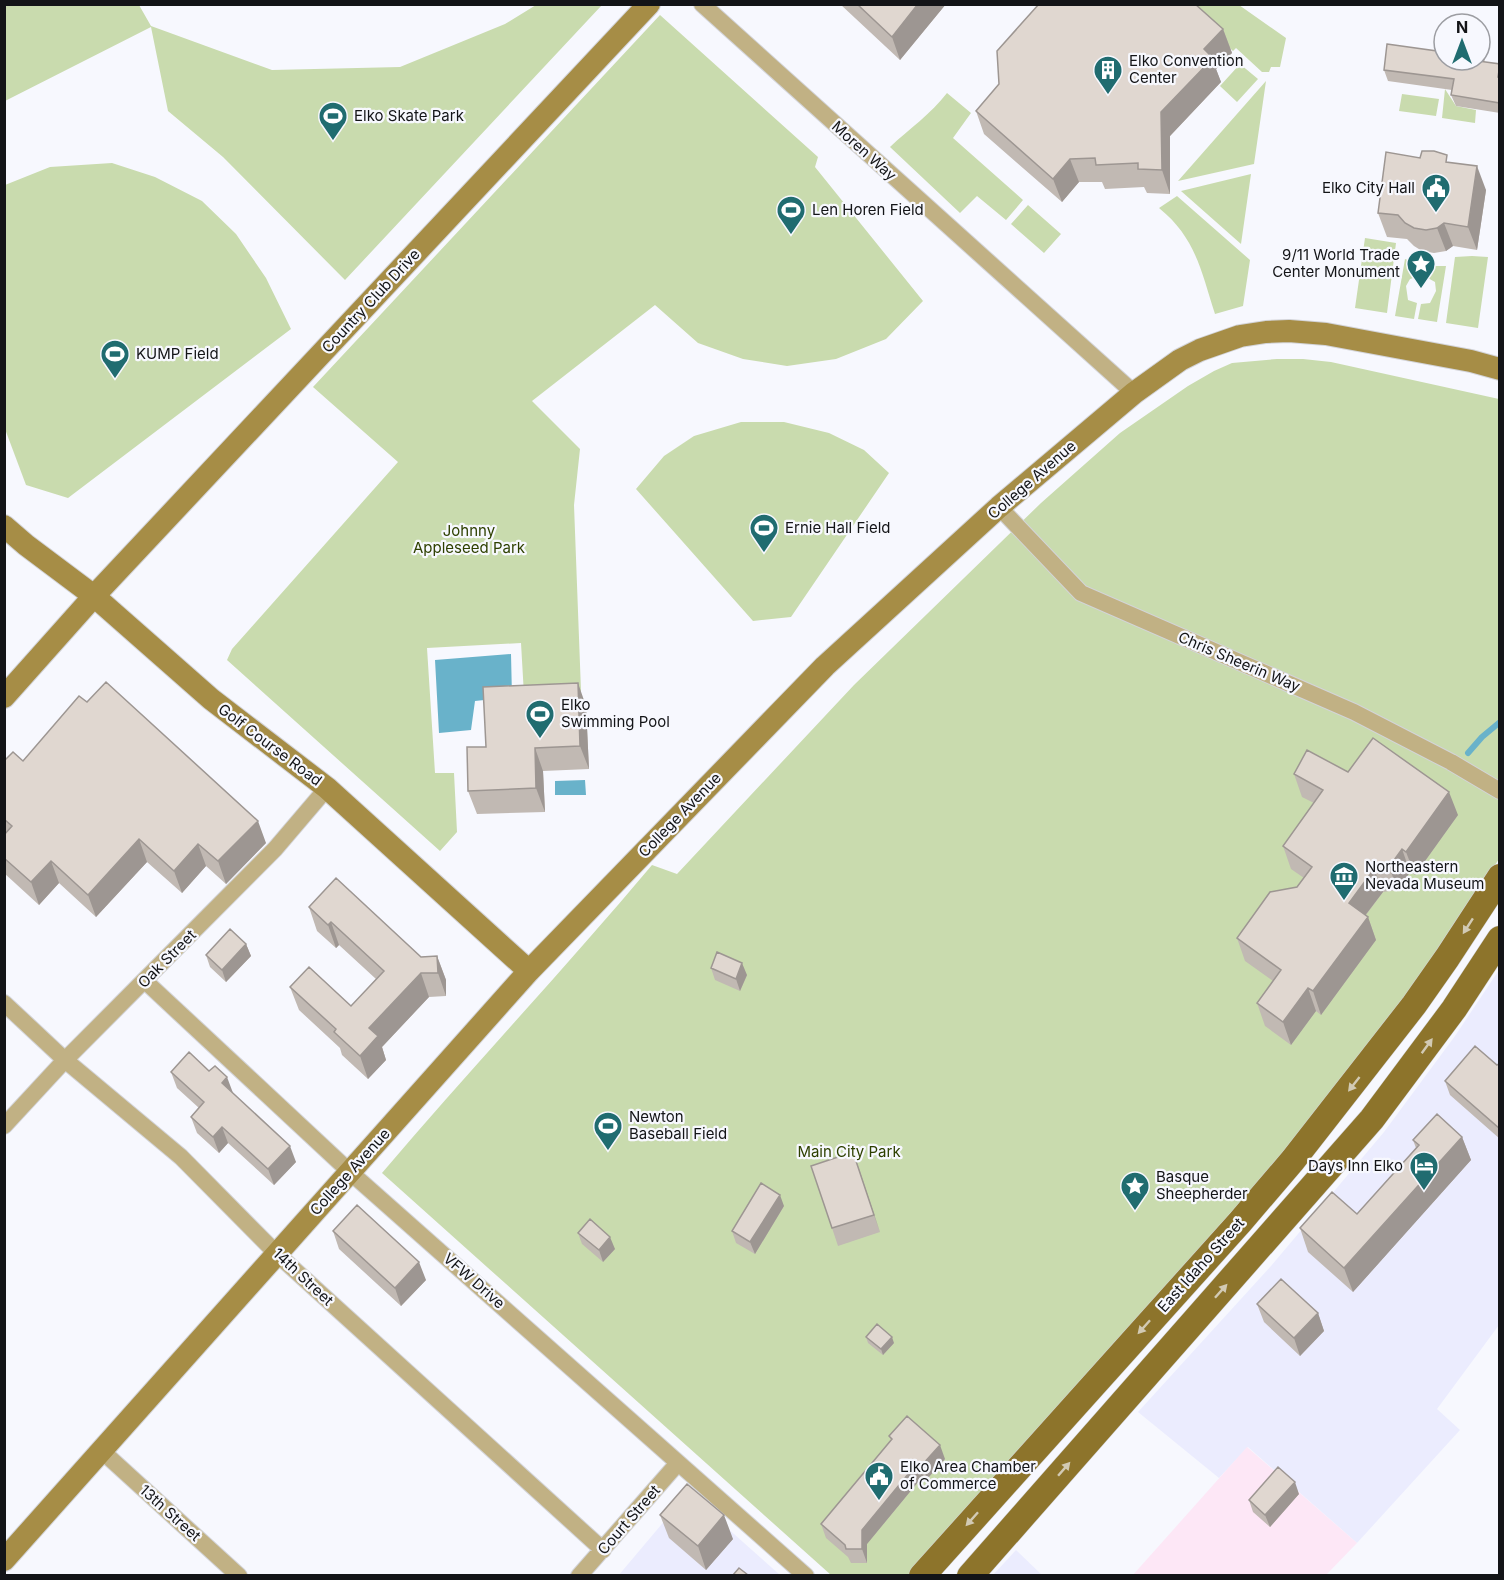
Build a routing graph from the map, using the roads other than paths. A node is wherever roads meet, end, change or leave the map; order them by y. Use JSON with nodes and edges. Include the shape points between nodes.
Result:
{"nodes":[{"id":1,"x":649,"y":4,"type":"edge"},
{"id":2,"x":702,"y":4,"type":"edge"},
{"id":3,"x":1500,"y":369,"type":"edge"},
{"id":4,"x":1134,"y":393,"type":"junction"},
{"id":5,"x":999,"y":507,"type":"junction"},
{"id":6,"x":4,"y":526,"type":"edge"},
{"id":7,"x":94,"y":596,"type":"junction"},
{"id":8,"x":4,"y":697,"type":"edge"},
{"id":9,"x":327,"y":788,"type":"junction"},
{"id":10,"x":1500,"y":791,"type":"edge"},
{"id":11,"x":1500,"y":877,"type":"edge"},
{"id":12,"x":1500,"y":939,"type":"edge"},
{"id":13,"x":529,"y":971,"type":"junction"},
{"id":14,"x":145,"y":981,"type":"junction"},
{"id":15,"x":4,"y":1003,"type":"edge"},
{"id":16,"x":65,"y":1060,"type":"junction"},
{"id":17,"x":4,"y":1126,"type":"edge"},
{"id":18,"x":350,"y":1172,"type":"junction"},
{"id":19,"x":277,"y":1254,"type":"junction"},
{"id":20,"x":102,"y":1451,"type":"junction"},
{"id":21,"x":678,"y":1463,"type":"junction"},
{"id":22,"x":603,"y":1550,"type":"junction"},
{"id":23,"x":4,"y":1560,"type":"edge"},
{"id":24,"x":239,"y":1575,"type":"edge"},
{"id":25,"x":579,"y":1575,"type":"edge"},
{"id":26,"x":806,"y":1575,"type":"edge"},
{"id":27,"x":922,"y":1575,"type":"edge"},
{"id":28,"x":969,"y":1575,"type":"edge"}],
"edges":[{"from":1,"to":7,"type":"street","name":"Country Club Drive"},
{"from":2,"to":4,"type":"street","name":"Moren Way"},
{"from":3,"to":4,"type":"street","name":"College Avenue","via":[[1326,334],[1266,332],[1200,350]]},
{"from":4,"to":5,"type":"street","name":"College Avenue"},
{"from":5,"to":10,"type":"street","name":"Chris Sheerin Way","via":[[1081,593],[1354,712]]},
{"from":5,"to":13,"type":"street","name":"College Avenue","via":[[825,666]]},
{"from":6,"to":7,"type":"street","name":"Golf Course Road"},
{"from":7,"to":8,"type":"street","name":"Country Club Drive"},
{"from":7,"to":9,"type":"street","name":"Golf Course Road","via":[[211,699]]},
{"from":9,"to":13,"type":"street","name":"Golf Course Road"},
{"from":9,"to":14,"type":"street","name":"Oak Street","via":[[275,849]]},
{"from":11,"to":27,"type":"main road","name":"East Idaho Street","one_way":true,"via":[[1414,1005],[1293,1160]]},
{"from":28,"to":12,"type":"main road","one_way":true,"via":[[1372,1119],[1454,1009]]},
{"from":13,"to":18,"type":"street","name":"College Avenue"},
{"from":14,"to":16,"type":"street","name":"Oak Street"},
{"from":14,"to":18,"type":"street","name":"VFW Drive"},
{"from":15,"to":16,"type":"street","name":"14th Street"},
{"from":16,"to":17,"type":"street","name":"Oak Street"},
{"from":16,"to":19,"type":"street","name":"14th Street","via":[[181,1157]]},
{"from":18,"to":19,"type":"street","name":"College Avenue"},
{"from":18,"to":21,"type":"street","name":"VFW Drive"},
{"from":19,"to":20,"type":"street","name":"College Avenue"},
{"from":19,"to":22,"type":"street","name":"14th Street"},
{"from":20,"to":23,"type":"street","name":"College Avenue"},
{"from":20,"to":24,"type":"street","name":"13th Street"},
{"from":21,"to":22,"type":"street","name":"Court Street"},
{"from":21,"to":26,"type":"street","name":"VFW Drive"},
{"from":22,"to":25,"type":"street","name":"Court Street"}]}
